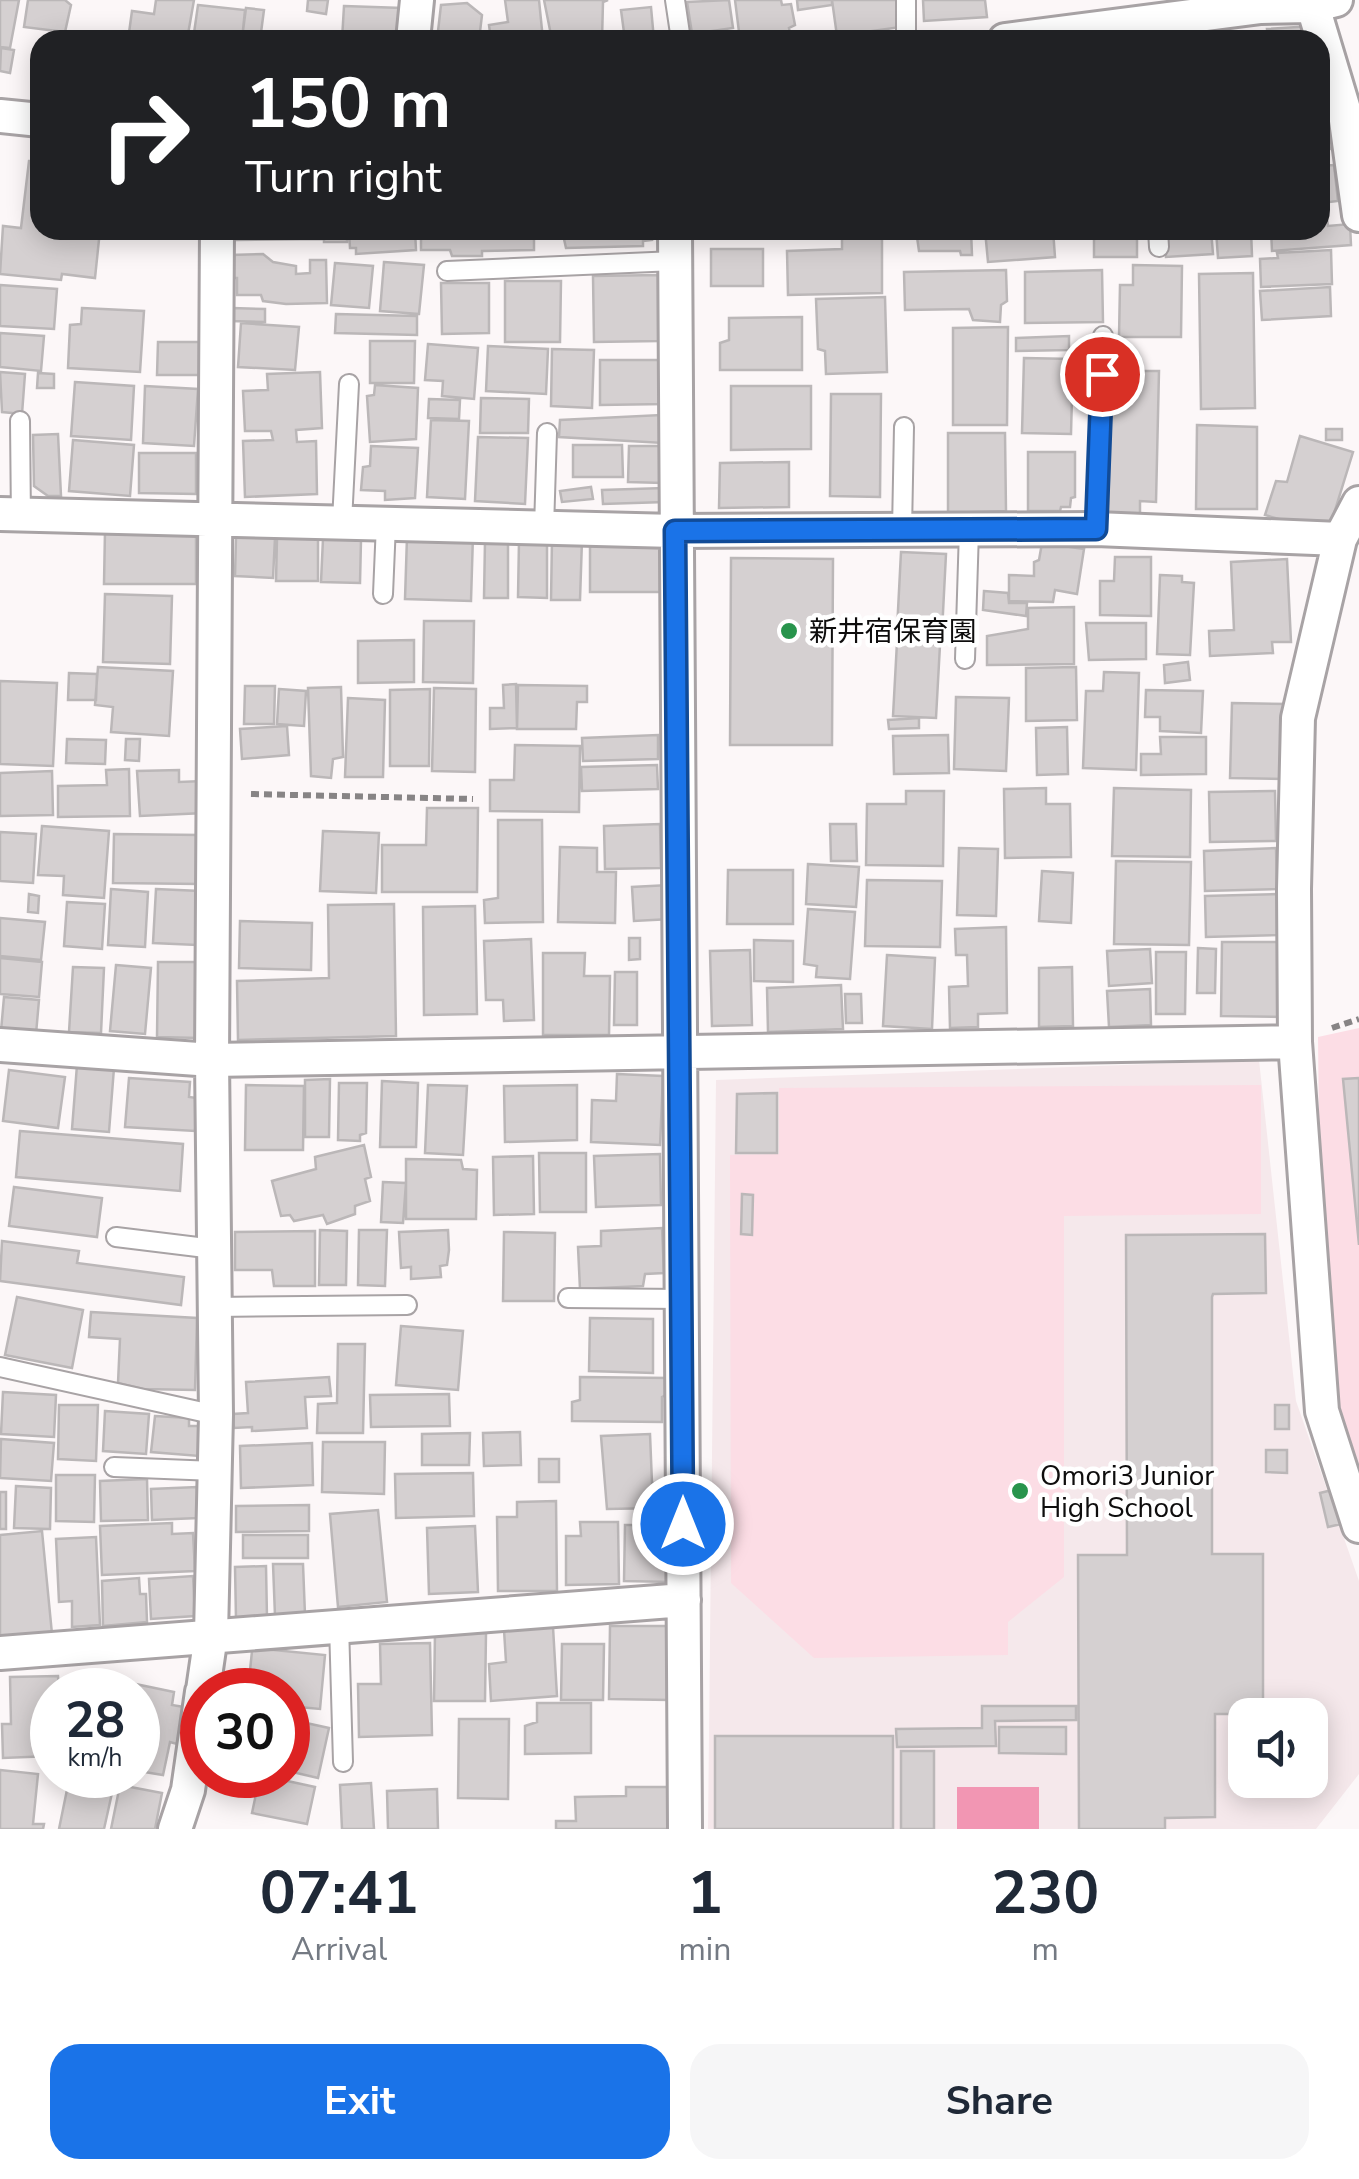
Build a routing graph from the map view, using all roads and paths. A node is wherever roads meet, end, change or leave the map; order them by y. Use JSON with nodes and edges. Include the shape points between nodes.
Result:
{"nodes":[{"id":1,"x":417,"y":0,"type":"edge"},
{"id":2,"x":675,"y":0,"type":"edge"},
{"id":3,"x":906,"y":0,"type":"edge"},
{"id":4,"x":1317,"y":1,"type":"edge"},
{"id":5,"x":1147,"y":20,"type":"edge"},
{"id":6,"x":413,"y":30,"type":"edge"},
{"id":7,"x":680,"y":30,"type":"edge"},
{"id":8,"x":906,"y":30,"type":"edge"},
{"id":9,"x":1076,"y":30,"type":"edge"},
{"id":10,"x":1326,"y":30,"type":"edge"},
{"id":11,"x":1330,"y":43,"type":"edge"},
{"id":12,"x":1352,"y":115,"type":"edge"},
{"id":13,"x":0,"y":116,"type":"edge"},
{"id":14,"x":30,"y":119,"type":"edge"},
{"id":15,"x":1359,"y":215,"type":"edge"},
{"id":16,"x":217,"y":240,"type":"edge"},
{"id":17,"x":675,"y":245,"type":"edge"},
{"id":18,"x":448,"y":270,"type":"dead end"},
{"id":19,"x":1103,"y":336,"type":"dead end"},
{"id":20,"x":348,"y":384,"type":"dead end"},
{"id":21,"x":20,"y":422,"type":"dead end"},
{"id":22,"x":904,"y":427,"type":"dead end"},
{"id":23,"x":548,"y":433,"type":"dead end"},
{"id":24,"x":1359,"y":503,"type":"edge"},
{"id":25,"x":14,"y":517,"type":"edge"},
{"id":26,"x":216,"y":519,"type":"junction"},
{"id":27,"x":342,"y":522,"type":"junction"},
{"id":28,"x":386,"y":524,"type":"junction"},
{"id":29,"x":544,"y":528,"type":"junction"},
{"id":30,"x":1096,"y":529,"type":"junction"},
{"id":31,"x":902,"y":530,"type":"junction"},
{"id":32,"x":969,"y":530,"type":"junction"},
{"id":33,"x":675,"y":531,"type":"junction"},
{"id":34,"x":1340,"y":539,"type":"junction"},
{"id":35,"x":383,"y":594,"type":"dead end"},
{"id":36,"x":965,"y":659,"type":"dead end"},
{"id":37,"x":214,"y":793,"type":"junction"},
{"id":38,"x":473,"y":798,"type":"dead end"},
{"id":39,"x":1295,"y":1042,"type":"junction"},
{"id":40,"x":0,"y":1045,"type":"edge"},
{"id":41,"x":681,"y":1053,"type":"junction"},
{"id":42,"x":212,"y":1060,"type":"junction"},
{"id":43,"x":116,"y":1237,"type":"dead end"},
{"id":44,"x":214,"y":1248,"type":"junction"},
{"id":45,"x":568,"y":1298,"type":"dead end"},
{"id":46,"x":682,"y":1299,"type":"junction"},
{"id":47,"x":407,"y":1305,"type":"dead end"},
{"id":48,"x":214,"y":1307,"type":"junction"},
{"id":49,"x":0,"y":1366,"type":"edge"},
{"id":50,"x":216,"y":1415,"type":"junction"},
{"id":51,"x":114,"y":1467,"type":"dead end"},
{"id":52,"x":215,"y":1472,"type":"junction"},
{"id":53,"x":1359,"y":1526,"type":"edge"},
{"id":54,"x":684,"y":1600,"type":"junction"},
{"id":55,"x":339,"y":1626,"type":"junction"},
{"id":56,"x":211,"y":1635,"type":"junction"},
{"id":57,"x":0,"y":1654,"type":"edge"},
{"id":58,"x":206,"y":1668,"type":"edge"},
{"id":59,"x":342,"y":1762,"type":"dead end"},
{"id":60,"x":185,"y":1798,"type":"edge"},
{"id":61,"x":175,"y":1829,"type":"edge"},
{"id":62,"x":685,"y":1829,"type":"edge"}],
"edges":[{"from":1,"to":6,"type":"street"},
{"from":2,"to":7,"type":"lane"},
{"from":3,"to":8,"type":"lane"},
{"from":4,"to":5,"type":"street"},
{"from":4,"to":10,"type":"street"},
{"from":5,"to":9,"type":"street"},
{"from":11,"to":12,"type":"street"},
{"from":12,"to":15,"type":"street"},
{"from":13,"to":14,"type":"street"},
{"from":16,"to":26,"type":"street"},
{"from":17,"to":18,"type":"lane"},
{"from":17,"to":33,"type":"street"},
{"from":19,"to":30,"type":"lane"},
{"from":20,"to":27,"type":"lane"},
{"from":21,"to":25,"type":"lane"},
{"from":22,"to":31,"type":"lane"},
{"from":23,"to":29,"type":"lane"},
{"from":24,"to":34,"type":"street"},
{"from":25,"to":26,"type":"street"},
{"from":26,"to":27,"type":"street"},
{"from":26,"to":37,"type":"street","via":[[224,636]]},
{"from":27,"to":28,"type":"street"},
{"from":28,"to":29,"type":"street"},
{"from":28,"to":35,"type":"lane"},
{"from":29,"to":33,"type":"street"},
{"from":30,"to":32,"type":"street"},
{"from":30,"to":34,"type":"street"},
{"from":31,"to":32,"type":"street"},
{"from":31,"to":33,"type":"street"},
{"from":32,"to":36,"type":"lane"},
{"from":33,"to":41,"type":"street","via":[[669,643]]},
{"from":34,"to":39,"type":"street","via":[[1298,718]]},
{"from":37,"to":38,"type":"path"},
{"from":37,"to":42,"type":"street"},
{"from":39,"to":41,"type":"street"},
{"from":39,"to":53,"type":"street","via":[[1322,1411]]},
{"from":40,"to":42,"type":"street"},
{"from":41,"to":42,"type":"street"},
{"from":41,"to":46,"type":"street"},
{"from":42,"to":44,"type":"street"},
{"from":43,"to":44,"type":"lane"},
{"from":44,"to":48,"type":"street"},
{"from":45,"to":46,"type":"lane"},
{"from":46,"to":54,"type":"street"},
{"from":47,"to":48,"type":"lane"},
{"from":48,"to":50,"type":"street"},
{"from":49,"to":50,"type":"lane"},
{"from":50,"to":52,"type":"street"},
{"from":51,"to":52,"type":"lane"},
{"from":52,"to":56,"type":"street"},
{"from":54,"to":55,"type":"street"},
{"from":54,"to":62,"type":"street"},
{"from":55,"to":56,"type":"street"},
{"from":55,"to":59,"type":"lane"},
{"from":56,"to":57,"type":"street"},
{"from":56,"to":58,"type":"street"},
{"from":60,"to":61,"type":"street"}]}
